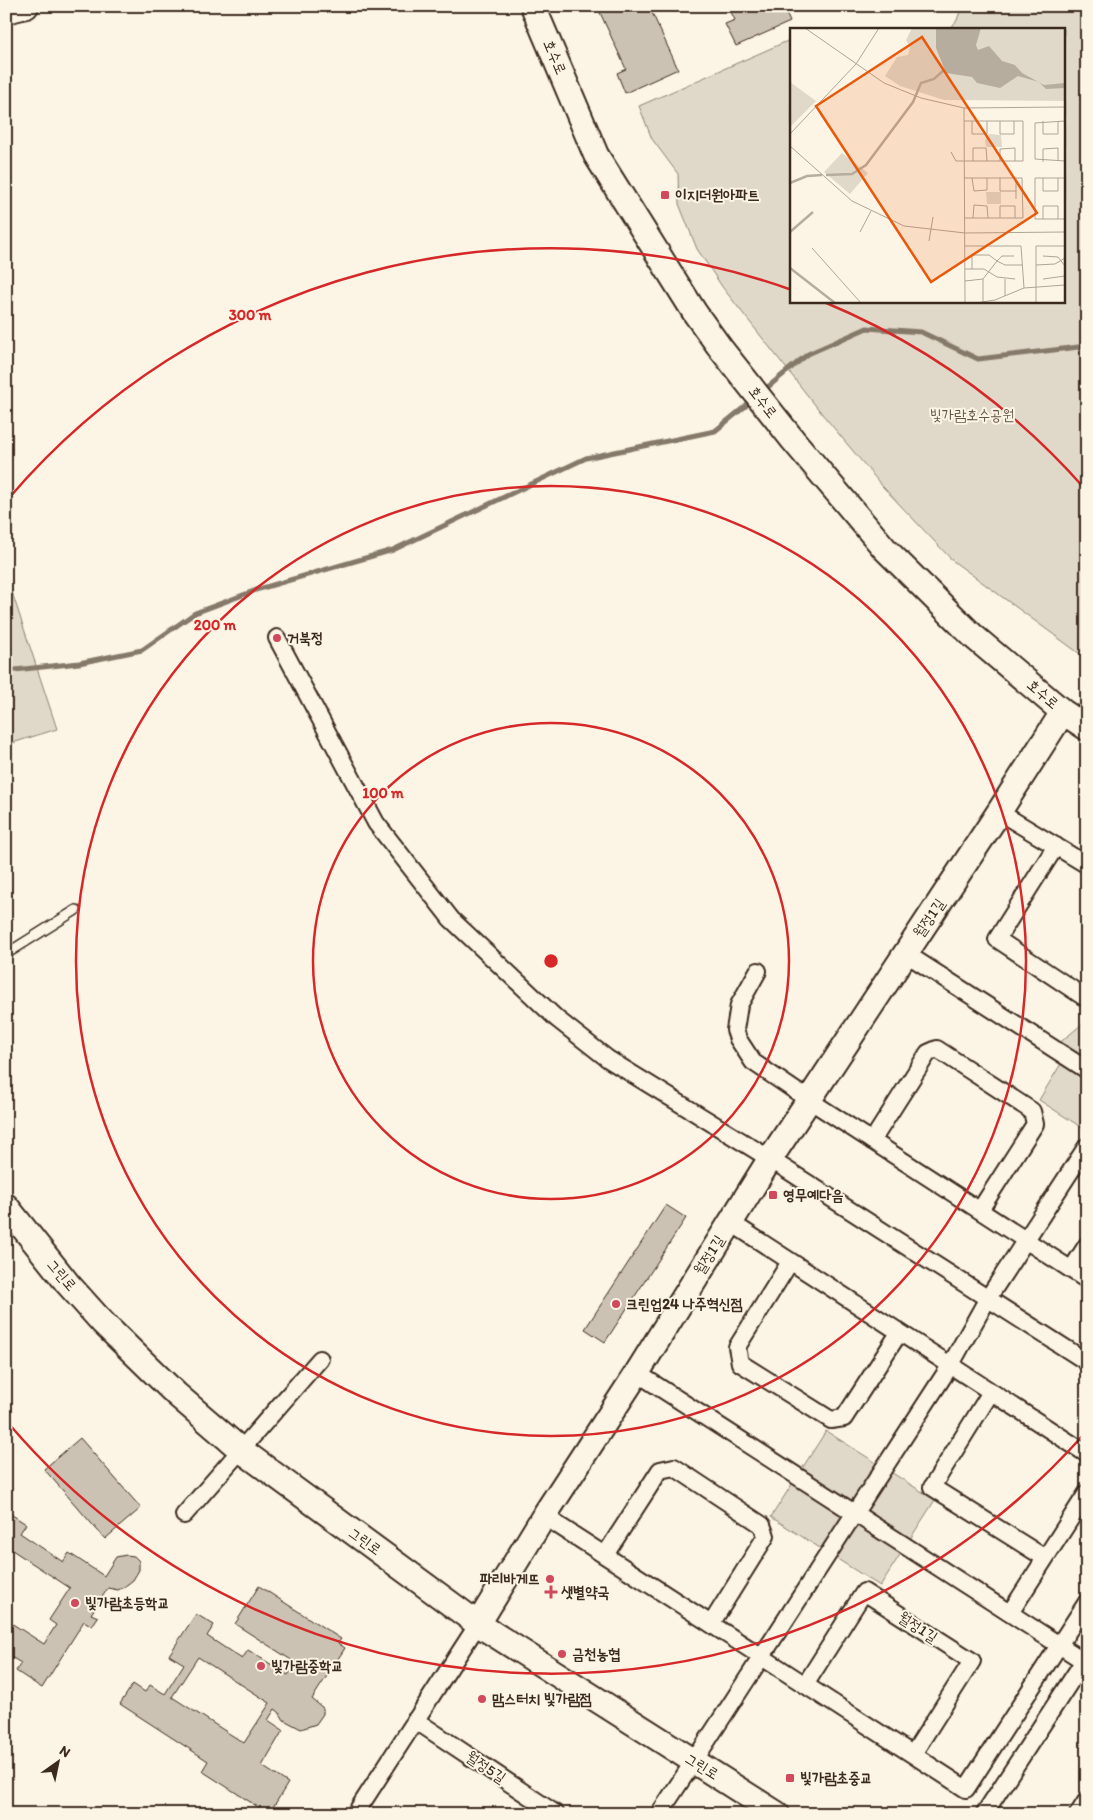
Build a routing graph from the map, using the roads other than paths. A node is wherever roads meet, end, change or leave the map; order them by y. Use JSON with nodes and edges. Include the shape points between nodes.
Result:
{"nodes":[{"id":1,"x":26,"y":6,"type":"edge"},
{"id":2,"x":532,"y":6,"type":"edge"},
{"id":3,"x":6,"y":11,"type":"edge"},
{"id":4,"x":277,"y":638,"type":"dead end"},
{"id":5,"x":1063,"y":712,"type":"junction"},
{"id":6,"x":1087,"y":728,"type":"edge"},
{"id":7,"x":999,"y":812,"type":"junction"},
{"id":8,"x":1056,"y":846,"type":"junction"},
{"id":9,"x":1087,"y":865,"type":"edge"},
{"id":10,"x":76,"y":910,"type":"dead end"},
{"id":11,"x":905,"y":953,"type":"junction"},
{"id":12,"x":6,"y":954,"type":"edge"},
{"id":13,"x":758,"y":971,"type":"dead end"},
{"id":14,"x":1087,"y":999,"type":"edge"},
{"id":15,"x":1087,"y":1070,"type":"edge"},
{"id":16,"x":809,"y":1100,"type":"junction"},
{"id":17,"x":872,"y":1141,"type":"junction"},
{"id":18,"x":1087,"y":1146,"type":"edge"},
{"id":19,"x":770,"y":1159,"type":"junction"},
{"id":20,"x":6,"y":1206,"type":"edge"},
{"id":21,"x":980,"y":1210,"type":"junction"},
{"id":22,"x":730,"y":1222,"type":"junction"},
{"id":23,"x":1025,"y":1240,"type":"junction"},
{"id":24,"x":1087,"y":1246,"type":"edge"},
{"id":25,"x":790,"y":1262,"type":"junction"},
{"id":26,"x":1071,"y":1270,"type":"junction"},
{"id":27,"x":1087,"y":1280,"type":"edge"},
{"id":28,"x":988,"y":1298,"type":"junction"},
{"id":29,"x":899,"y":1333,"type":"junction"},
{"id":30,"x":320,"y":1359,"type":"dead end"},
{"id":31,"x":1087,"y":1362,"type":"edge"},
{"id":32,"x":950,"y":1366,"type":"junction"},
{"id":33,"x":637,"y":1373,"type":"junction"},
{"id":34,"x":991,"y":1392,"type":"junction"},
{"id":35,"x":241,"y":1450,"type":"junction"},
{"id":36,"x":1087,"y":1454,"type":"edge"},
{"id":37,"x":1087,"y":1493,"type":"edge"},
{"id":38,"x":855,"y":1513,"type":"junction"},
{"id":39,"x":184,"y":1515,"type":"dead end"},
{"id":40,"x":544,"y":1516,"type":"junction"},
{"id":41,"x":605,"y":1555,"type":"junction"},
{"id":42,"x":1045,"y":1558,"type":"junction"},
{"id":43,"x":1087,"y":1602,"type":"edge"},
{"id":44,"x":1010,"y":1613,"type":"junction"},
{"id":45,"x":478,"y":1624,"type":"junction"},
{"id":46,"x":711,"y":1624,"type":"junction"},
{"id":47,"x":1059,"y":1645,"type":"junction"},
{"id":48,"x":762,"y":1657,"type":"junction"},
{"id":49,"x":1086,"y":1660,"type":"edge"},
{"id":50,"x":805,"y":1685,"type":"junction"},
{"id":51,"x":416,"y":1720,"type":"junction"},
{"id":52,"x":913,"y":1754,"type":"junction"},
{"id":53,"x":694,"y":1761,"type":"junction"},
{"id":54,"x":1087,"y":1800,"type":"edge"},
{"id":55,"x":355,"y":1814,"type":"edge"},
{"id":56,"x":556,"y":1814,"type":"edge"},
{"id":57,"x":659,"y":1814,"type":"edge"},
{"id":58,"x":777,"y":1814,"type":"edge"},
{"id":59,"x":984,"y":1814,"type":"edge"},
{"id":60,"x":1078,"y":1814,"type":"edge"}],
"edges":[{"from":1,"to":3,"type":"street"},
{"from":2,"to":5,"type":"street","name":"호수로","via":[[596,155],[721,349],[885,549],[973,636]]},
{"from":4,"to":19,"type":"street","via":[[376,823],[451,919],[557,1019],[608,1059]]},
{"from":5,"to":6,"type":"street","name":"호수로"},
{"from":5,"to":7,"type":"street","name":"월정1길"},
{"from":7,"to":8,"type":"street"},
{"from":7,"to":11,"type":"street","name":"월정1길"},
{"from":8,"to":9,"type":"street"},
{"from":8,"to":14,"type":"street","via":[[997,939]]},
{"from":10,"to":12,"type":"lane"},
{"from":11,"to":15,"type":"street"},
{"from":11,"to":16,"type":"street","name":"월정1길"},
{"from":13,"to":16,"type":"street","via":[[739,1005],[735,1030],[738,1039],[754,1062]]},
{"from":16,"to":17,"type":"street"},
{"from":16,"to":19,"type":"street","name":"월정1길"},
{"from":17,"to":21,"type":"street"},
{"from":17,"to":21,"type":"street","via":[[928,1053],[936,1049],[944,1054],[1032,1112],[1035,1124]]},
{"from":18,"to":23,"type":"street"},
{"from":19,"to":22,"type":"street","name":"월정1길"},
{"from":19,"to":28,"type":"street"},
{"from":20,"to":35,"type":"street","name":"그린로","via":[[103,1323],[176,1394]]},
{"from":21,"to":23,"type":"street"},
{"from":22,"to":25,"type":"street","name":"월정1길"},
{"from":22,"to":33,"type":"street","name":"월정1길"},
{"from":23,"to":26,"type":"street"},
{"from":23,"to":28,"type":"street"},
{"from":24,"to":26,"type":"street"},
{"from":25,"to":29,"type":"street","name":"월정1길"},
{"from":25,"to":29,"type":"street","via":[[737,1347],[740,1363],[831,1420],[844,1418]]},
{"from":26,"to":27,"type":"street"},
{"from":28,"to":31,"type":"street"},
{"from":28,"to":32,"type":"street"},
{"from":29,"to":32,"type":"street","name":"월정1길"},
{"from":30,"to":35,"type":"street"},
{"from":32,"to":34,"type":"street","name":"월정1길"},
{"from":32,"to":38,"type":"street"},
{"from":33,"to":38,"type":"street"},
{"from":33,"to":40,"type":"street","name":"월정1길"},
{"from":34,"to":36,"type":"street","name":"월정1길"},
{"from":34,"to":42,"type":"street","via":[[932,1487]]},
{"from":35,"to":39,"type":"street"},
{"from":35,"to":45,"type":"street","name":"그린로"},
{"from":37,"to":42,"type":"street"},
{"from":38,"to":44,"type":"street"},
{"from":38,"to":48,"type":"street"},
{"from":40,"to":41,"type":"street"},
{"from":40,"to":45,"type":"street","name":"월정1길"},
{"from":41,"to":46,"type":"street"},
{"from":41,"to":46,"type":"street","via":[[660,1470],[674,1467],[682,1472],[762,1525],[766,1536]]},
{"from":42,"to":44,"type":"street"},
{"from":43,"to":47,"type":"street"},
{"from":44,"to":47,"type":"street"},
{"from":45,"to":51,"type":"street"},
{"from":45,"to":53,"type":"street","name":"그린로"},
{"from":46,"to":48,"type":"street"},
{"from":47,"to":49,"type":"street"},
{"from":47,"to":52,"type":"street","via":[[966,1789]]},
{"from":48,"to":50,"type":"street"},
{"from":48,"to":53,"type":"street"},
{"from":49,"to":59,"type":"street"},
{"from":50,"to":52,"type":"street"},
{"from":50,"to":52,"type":"street","name":"월정1길","via":[[864,1592],[972,1661]]},
{"from":51,"to":55,"type":"street"},
{"from":51,"to":56,"type":"street","name":"월정5길"},
{"from":53,"to":57,"type":"street"},
{"from":53,"to":58,"type":"street","name":"그린로"},
{"from":54,"to":60,"type":"street"}]}
